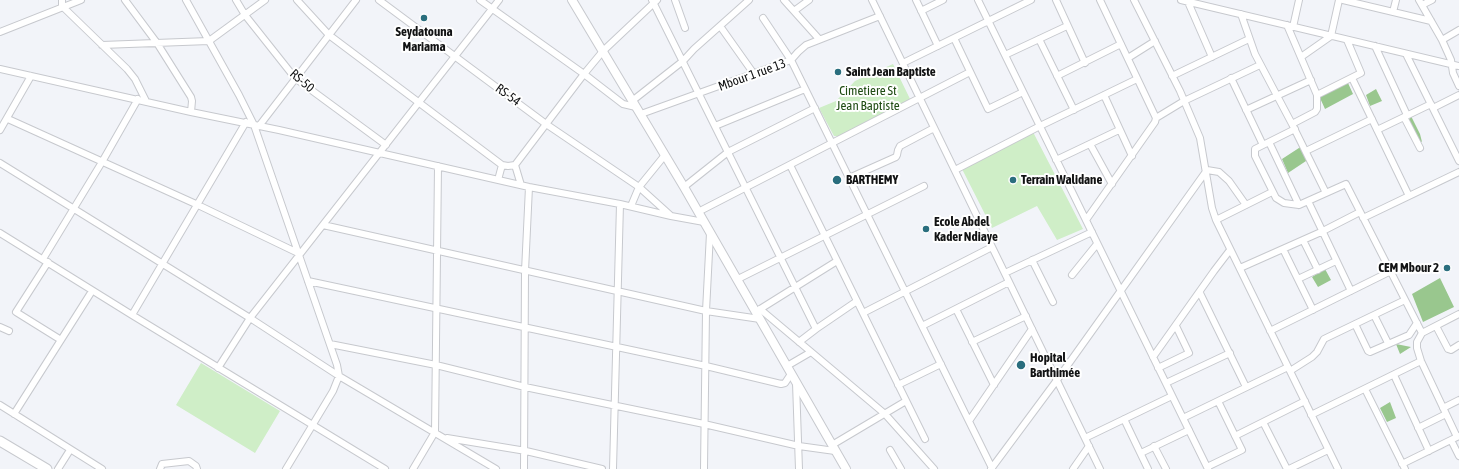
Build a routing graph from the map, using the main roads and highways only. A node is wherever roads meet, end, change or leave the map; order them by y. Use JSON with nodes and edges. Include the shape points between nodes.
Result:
{"nodes":[{"id":1,"x":572,"y":0,"type":"edge"},
{"id":2,"x":0,"y":442,"type":"edge"},
{"id":3,"x":47,"y":469,"type":"edge"},
{"id":4,"x":846,"y":469,"type":"edge"}],
"edges":[{"from":1,"to":4,"type":"main road","via":[[758,310],[760,319]]},
{"from":2,"to":3,"type":"highway"}]}
